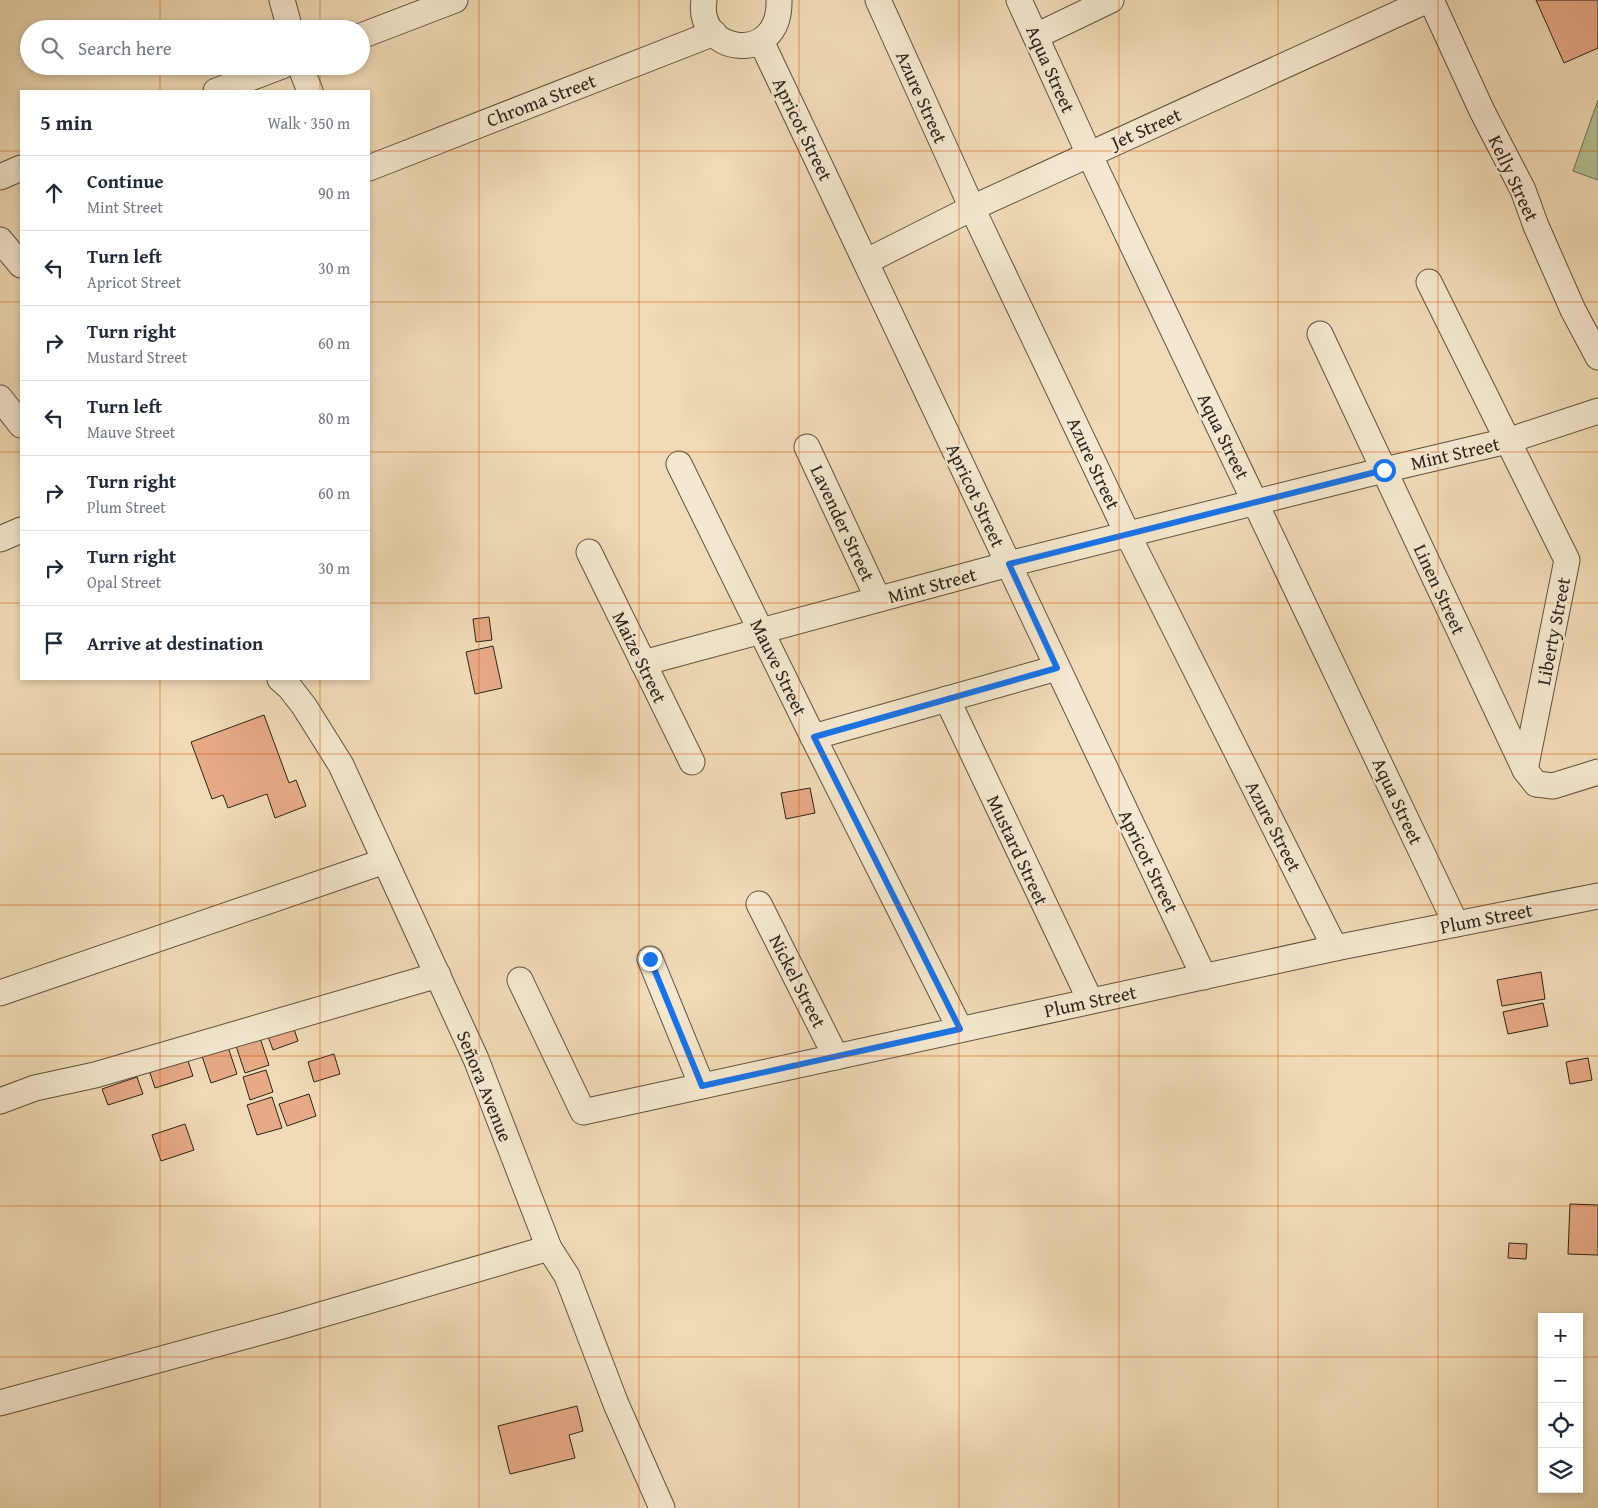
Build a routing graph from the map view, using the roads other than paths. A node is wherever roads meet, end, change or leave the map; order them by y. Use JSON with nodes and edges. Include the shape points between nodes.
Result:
{"nodes":[{"id":1,"x":282,"y":0,"type":"edge"},
{"id":2,"x":455,"y":0,"type":"edge"},
{"id":3,"x":704,"y":0,"type":"edge"},
{"id":4,"x":779,"y":0,"type":"edge"},
{"id":5,"x":878,"y":0,"type":"edge"},
{"id":6,"x":1019,"y":0,"type":"edge"},
{"id":7,"x":1111,"y":0,"type":"edge"},
{"id":8,"x":1429,"y":0,"type":"edge"},
{"id":9,"x":288,"y":20,"type":"edge"},
{"id":10,"x":370,"y":33,"type":"edge"},
{"id":11,"x":714,"y":33,"type":"junction"},
{"id":12,"x":1036,"y":36,"type":"junction"},
{"id":13,"x":761,"y":41,"type":"junction"},
{"id":14,"x":258,"y":75,"type":"edge"},
{"id":15,"x":304,"y":75,"type":"edge"},
{"id":16,"x":219,"y":90,"type":"edge"},
{"id":17,"x":310,"y":90,"type":"edge"},
{"id":18,"x":1089,"y":154,"type":"junction"},
{"id":19,"x":20,"y":168,"type":"edge"},
{"id":20,"x":370,"y":168,"type":"edge"},
{"id":21,"x":0,"y":177,"type":"edge"},
{"id":22,"x":972,"y":208,"type":"junction"},
{"id":23,"x":0,"y":240,"type":"edge"},
{"id":24,"x":867,"y":261,"type":"junction"},
{"id":25,"x":20,"y":264,"type":"edge"},
{"id":26,"x":1429,"y":282,"type":"dead end"},
{"id":27,"x":1320,"y":334,"type":"dead end"},
{"id":28,"x":1598,"y":357,"type":"edge"},
{"id":29,"x":1598,"y":411,"type":"edge"},
{"id":30,"x":1507,"y":442,"type":"junction"},
{"id":31,"x":807,"y":447,"type":"dead end"},
{"id":32,"x":679,"y":464,"type":"dead end"},
{"id":33,"x":1384,"y":470,"type":"junction"},
{"id":34,"x":1256,"y":503,"type":"junction"},
{"id":35,"x":20,"y":530,"type":"edge"},
{"id":36,"x":1128,"y":535,"type":"junction"},
{"id":37,"x":0,"y":539,"type":"edge"},
{"id":38,"x":589,"y":552,"type":"dead end"},
{"id":39,"x":1009,"y":564,"type":"junction"},
{"id":40,"x":878,"y":599,"type":"junction"},
{"id":41,"x":761,"y":631,"type":"junction"},
{"id":42,"x":643,"y":663,"type":"junction"},
{"id":43,"x":1057,"y":668,"type":"junction"},
{"id":44,"x":281,"y":680,"type":"edge"},
{"id":45,"x":947,"y":699,"type":"junction"},
{"id":46,"x":814,"y":737,"type":"junction"},
{"id":47,"x":692,"y":762,"type":"dead end"},
{"id":48,"x":1525,"y":770,"type":"junction"},
{"id":49,"x":1598,"y":772,"type":"edge"},
{"id":50,"x":385,"y":861,"type":"junction"},
{"id":51,"x":1598,"y":896,"type":"edge"},
{"id":52,"x":759,"y":904,"type":"dead end"},
{"id":53,"x":1456,"y":924,"type":"junction"},
{"id":54,"x":1335,"y":948,"type":"junction"},
{"id":55,"x":650,"y":959,"type":"dead end"},
{"id":56,"x":438,"y":975,"type":"junction"},
{"id":57,"x":1204,"y":977,"type":"junction"},
{"id":58,"x":520,"y":980,"type":"dead end"},
{"id":59,"x":0,"y":993,"type":"edge"},
{"id":60,"x":1090,"y":1000,"type":"junction"},
{"id":61,"x":960,"y":1029,"type":"junction"},
{"id":62,"x":836,"y":1057,"type":"junction"},
{"id":63,"x":702,"y":1086,"type":"junction"},
{"id":64,"x":0,"y":1101,"type":"edge"},
{"id":65,"x":549,"y":1248,"type":"junction"},
{"id":66,"x":0,"y":1403,"type":"edge"},
{"id":67,"x":662,"y":1508,"type":"edge"}],
"edges":[{"from":1,"to":9,"type":"street"},
{"from":2,"to":10,"type":"street"},
{"from":3,"to":11,"type":"street","via":[[705,19]]},
{"from":4,"to":13,"type":"street","via":[[775,26]]},
{"from":5,"to":22,"type":"street","name":"Azure Street"},
{"from":6,"to":12,"type":"street","name":"Aqua Street"},
{"from":7,"to":12,"type":"street"},
{"from":8,"to":18,"type":"street","name":"Jet Street"},
{"from":8,"to":28,"type":"street","name":"Kelly Street","via":[[1523,190],[1536,226]]},
{"from":11,"to":13,"type":"street","via":[[730,44],[743,46]]},
{"from":11,"to":20,"type":"street","name":"Chroma Street"},
{"from":12,"to":18,"type":"street","name":"Aqua Street"},
{"from":13,"to":24,"type":"street","name":"Apricot Street"},
{"from":14,"to":16,"type":"street"},
{"from":15,"to":17,"type":"street"},
{"from":18,"to":22,"type":"street","name":"Jet Street"},
{"from":18,"to":34,"type":"street","name":"Aqua Street"},
{"from":19,"to":21,"type":"street"},
{"from":22,"to":24,"type":"street","name":"Jet Street"},
{"from":22,"to":36,"type":"street","name":"Azure Street"},
{"from":23,"to":25,"type":"street"},
{"from":24,"to":39,"type":"street","name":"Apricot Street"},
{"from":26,"to":30,"type":"street","name":"Liberty Street"},
{"from":27,"to":33,"type":"street","name":"Linen Street"},
{"from":29,"to":30,"type":"street","name":"Mint Street"},
{"from":30,"to":33,"type":"street","name":"Mint Street"},
{"from":30,"to":48,"type":"street","name":"Liberty Street","via":[[1567,560]]},
{"from":31,"to":40,"type":"street","name":"Lavender Street"},
{"from":32,"to":41,"type":"street","name":"Mauve Street"},
{"from":33,"to":34,"type":"street","name":"Mint Street"},
{"from":33,"to":48,"type":"street","name":"Linen Street"},
{"from":34,"to":36,"type":"street","name":"Mint Street"},
{"from":34,"to":53,"type":"street","name":"Aqua Street"},
{"from":35,"to":37,"type":"street"},
{"from":36,"to":39,"type":"street","name":"Mint Street"},
{"from":36,"to":54,"type":"street","name":"Azure Street"},
{"from":38,"to":42,"type":"street","name":"Maize Street"},
{"from":39,"to":40,"type":"street","name":"Mint Street"},
{"from":39,"to":43,"type":"street","name":"Apricot Street"},
{"from":40,"to":41,"type":"street","name":"Mint Street"},
{"from":41,"to":42,"type":"street","name":"Mint Street"},
{"from":41,"to":46,"type":"street","name":"Mauve Street"},
{"from":42,"to":47,"type":"street","name":"Maize Street"},
{"from":43,"to":45,"type":"street"},
{"from":43,"to":57,"type":"street","name":"Apricot Street"},
{"from":44,"to":50,"type":"street","name":"Señora Avenue","via":[[304,706],[341,765]]},
{"from":45,"to":46,"type":"street"},
{"from":45,"to":60,"type":"street","name":"Mustard Street"},
{"from":46,"to":61,"type":"street","name":"Mauve Street"},
{"from":48,"to":49,"type":"street","name":"Linen Street","via":[[1536,784],[1553,786]]},
{"from":50,"to":56,"type":"street","name":"Señora Avenue"},
{"from":50,"to":59,"type":"street"},
{"from":51,"to":53,"type":"street","name":"Plum Street"},
{"from":52,"to":62,"type":"street","name":"Nickel Street"},
{"from":53,"to":54,"type":"street","name":"Plum Street"},
{"from":54,"to":57,"type":"street","name":"Plum Street"},
{"from":55,"to":63,"type":"street"},
{"from":56,"to":64,"type":"street","via":[[95,1075],[35,1088]]},
{"from":56,"to":65,"type":"street","name":"Señora Avenue","via":[[476,1060]]},
{"from":57,"to":60,"type":"street","name":"Plum Street"},
{"from":58,"to":63,"type":"street","name":"Plum Street","via":[[583,1112]]},
{"from":60,"to":61,"type":"street","name":"Plum Street"},
{"from":61,"to":62,"type":"street","name":"Plum Street"},
{"from":62,"to":63,"type":"street","name":"Plum Street"},
{"from":65,"to":66,"type":"street","via":[[286,1325]]},
{"from":65,"to":67,"type":"street","name":"Señora Avenue","via":[[567,1276],[616,1404]]}]}
